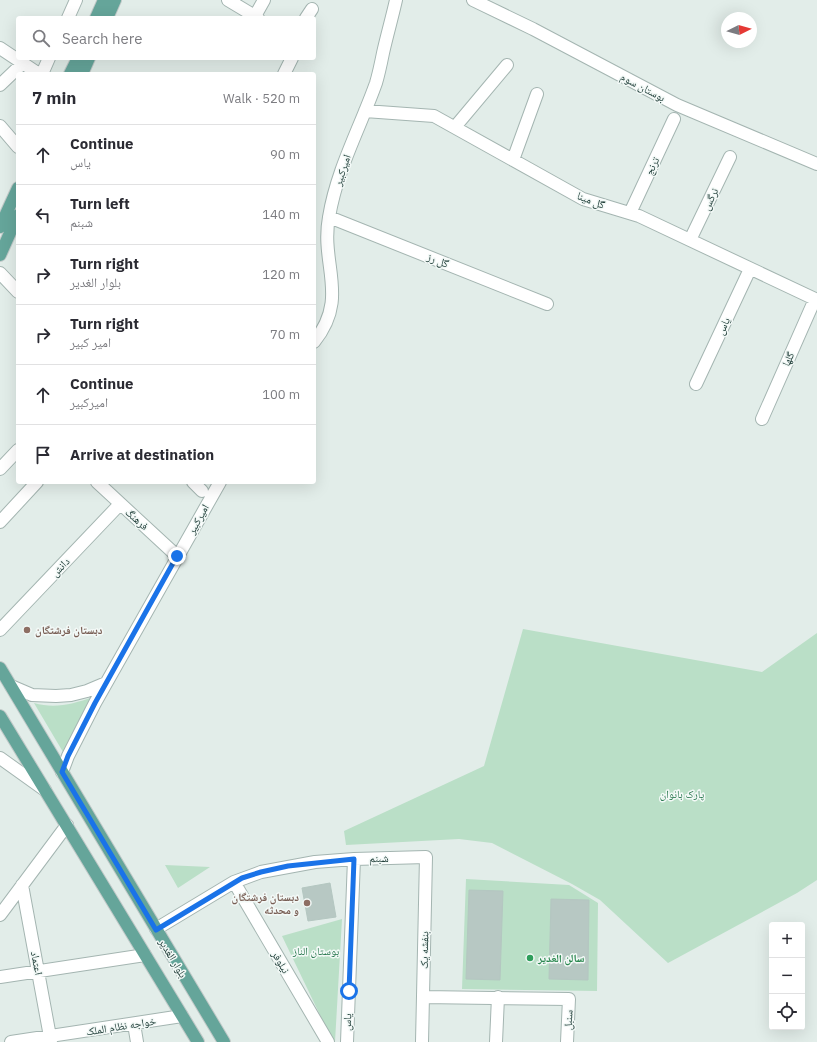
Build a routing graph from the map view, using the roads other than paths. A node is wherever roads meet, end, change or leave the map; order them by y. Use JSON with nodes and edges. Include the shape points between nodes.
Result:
{"nodes":[{"id":1,"x":76,"y":0,"type":"edge"},
{"id":2,"x":104,"y":0,"type":"edge"},
{"id":3,"x":115,"y":0,"type":"edge"},
{"id":4,"x":228,"y":0,"type":"edge"},
{"id":5,"x":264,"y":0,"type":"edge"},
{"id":6,"x":396,"y":0,"type":"edge"},
{"id":7,"x":473,"y":0,"type":"edge"},
{"id":8,"x":69,"y":16,"type":"edge"},
{"id":9,"x":97,"y":16,"type":"edge"},
{"id":10,"x":108,"y":16,"type":"edge"},
{"id":11,"x":249,"y":16,"type":"edge"},
{"id":12,"x":0,"y":48,"type":"edge"},
{"id":13,"x":16,"y":59,"type":"edge"},
{"id":14,"x":18,"y":60,"type":"edge"},
{"id":15,"x":48,"y":60,"type":"edge"},
{"id":16,"x":77,"y":60,"type":"edge"},
{"id":17,"x":88,"y":60,"type":"edge"},
{"id":18,"x":291,"y":60,"type":"edge"},
{"id":19,"x":22,"y":63,"type":"junction"},
{"id":20,"x":506,"y":65,"type":"dead end"},
{"id":21,"x":37,"y":72,"type":"edge"},
{"id":22,"x":41,"y":72,"type":"edge"},
{"id":23,"x":71,"y":72,"type":"edge"},
{"id":24,"x":83,"y":72,"type":"edge"},
{"id":25,"x":285,"y":72,"type":"edge"},
{"id":26,"x":0,"y":86,"type":"edge"},
{"id":27,"x":537,"y":94,"type":"dead end"},
{"id":28,"x":365,"y":111,"type":"junction"},
{"id":29,"x":674,"y":119,"type":"dead end"},
{"id":30,"x":0,"y":126,"type":"edge"},
{"id":31,"x":455,"y":128,"type":"junction"},
{"id":32,"x":16,"y":145,"type":"edge"},
{"id":33,"x":730,"y":157,"type":"dead end"},
{"id":34,"x":513,"y":160,"type":"junction"},
{"id":35,"x":817,"y":164,"type":"edge"},
{"id":36,"x":16,"y":192,"type":"edge"},
{"id":37,"x":630,"y":213,"type":"junction"},
{"id":38,"x":329,"y":217,"type":"junction"},
{"id":39,"x":16,"y":219,"type":"edge"},
{"id":40,"x":1,"y":220,"type":"edge"},
{"id":41,"x":690,"y":240,"type":"junction"},
{"id":42,"x":0,"y":254,"type":"edge"},
{"id":43,"x":750,"y":269,"type":"junction"},
{"id":44,"x":0,"y":273,"type":"edge"},
{"id":45,"x":16,"y":290,"type":"edge"},
{"id":46,"x":816,"y":300,"type":"edge"},
{"id":47,"x":547,"y":304,"type":"dead end"},
{"id":48,"x":316,"y":338,"type":"edge"},
{"id":49,"x":696,"y":384,"type":"dead end"},
{"id":50,"x":762,"y":419,"type":"dead end"},
{"id":51,"x":16,"y":452,"type":"edge"},
{"id":52,"x":0,"y":469,"type":"edge"},
{"id":53,"x":35,"y":484,"type":"edge"},
{"id":54,"x":100,"y":484,"type":"edge"},
{"id":55,"x":195,"y":484,"type":"edge"},
{"id":56,"x":219,"y":484,"type":"edge"},
{"id":57,"x":202,"y":491,"type":"dead end"},
{"id":58,"x":120,"y":504,"type":"junction"},
{"id":59,"x":0,"y":522,"type":"edge"},
{"id":60,"x":177,"y":556,"type":"junction"},
{"id":61,"x":0,"y":630,"type":"edge"},
{"id":62,"x":0,"y":668,"type":"edge"},
{"id":63,"x":106,"y":683,"type":"junction"},
{"id":64,"x":11,"y":686,"type":"junction"},
{"id":65,"x":0,"y":716,"type":"edge"},
{"id":66,"x":0,"y":758,"type":"edge"},
{"id":67,"x":62,"y":772,"type":"junction"},
{"id":68,"x":45,"y":790,"type":"junction"},
{"id":69,"x":67,"y":825,"type":"junction"},
{"id":70,"x":426,"y":857,"type":"joint"},
{"id":71,"x":354,"y":859,"type":"junction"},
{"id":72,"x":234,"y":882,"type":"junction"},
{"id":73,"x":22,"y":885,"type":"junction"},
{"id":74,"x":0,"y":915,"type":"edge"},
{"id":75,"x":156,"y":930,"type":"junction"},
{"id":76,"x":145,"y":955,"type":"junction"},
{"id":77,"x":38,"y":971,"type":"junction"},
{"id":78,"x":0,"y":977,"type":"edge"},
{"id":79,"x":423,"y":997,"type":"junction"},
{"id":80,"x":498,"y":997,"type":"junction"},
{"id":81,"x":182,"y":1016,"type":"junction"},
{"id":82,"x":134,"y":1024,"type":"junction"},
{"id":83,"x":51,"y":1039,"type":"edge"},
{"id":84,"x":11,"y":1042,"type":"edge"},
{"id":85,"x":137,"y":1042,"type":"edge"},
{"id":86,"x":198,"y":1042,"type":"edge"},
{"id":87,"x":224,"y":1042,"type":"edge"},
{"id":88,"x":328,"y":1042,"type":"edge"},
{"id":89,"x":347,"y":1042,"type":"edge"},
{"id":90,"x":422,"y":1042,"type":"edge"},
{"id":91,"x":496,"y":1042,"type":"edge"},
{"id":92,"x":568,"y":1042,"type":"edge"}],
"edges":[{"from":1,"to":8,"type":"street"},
{"from":2,"to":9,"type":"main road"},
{"from":3,"to":10,"type":"main road"},
{"from":4,"to":11,"type":"street"},
{"from":5,"to":11,"type":"street"},
{"from":6,"to":28,"type":"street","name":"امیرکبیر","via":[[377,80]]},
{"from":7,"to":35,"type":"street","name":"بوستان سوم","via":[[677,104]]},
{"from":12,"to":13,"type":"street"},
{"from":14,"to":19,"type":"street"},
{"from":15,"to":22,"type":"street"},
{"from":16,"to":23,"type":"main road"},
{"from":17,"to":24,"type":"main road"},
{"from":18,"to":25,"type":"street"},
{"from":19,"to":21,"type":"street"},
{"from":19,"to":26,"type":"street"},
{"from":20,"to":31,"type":"street"},
{"from":27,"to":34,"type":"street"},
{"from":28,"to":31,"type":"street","name":"گل مینا","via":[[434,116]]},
{"from":28,"to":38,"type":"street","name":"امیرکبیر","via":[[337,182]]},
{"from":29,"to":37,"type":"street","name":"ترنج"},
{"from":30,"to":32,"type":"street"},
{"from":31,"to":34,"type":"street","name":"گل مینا"},
{"from":33,"to":41,"type":"street","name":"نرگس"},
{"from":34,"to":37,"type":"street","name":"گل مینا","via":[[583,199]]},
{"from":36,"to":40,"type":"main road"},
{"from":37,"to":41,"type":"street","name":"گل مینا"},
{"from":38,"to":47,"type":"street","name":"گل رز"},
{"from":38,"to":48,"type":"street","name":"امیرکبیر","via":[[327,250],[333,283],[332,303],[329,318]]},
{"from":39,"to":42,"type":"main road"},
{"from":41,"to":43,"type":"street","name":"گل مینا"},
{"from":43,"to":46,"type":"street","name":"گل مینا"},
{"from":43,"to":49,"type":"street","name":"یاس"},
{"from":44,"to":45,"type":"street"},
{"from":46,"to":50,"type":"street","name":"گلها"},
{"from":51,"to":52,"type":"street"},
{"from":53,"to":59,"type":"street"},
{"from":54,"to":58,"type":"street","name":"فرهنگ"},
{"from":55,"to":57,"type":"street"},
{"from":56,"to":60,"type":"street","name":"امیرکبیر"},
{"from":58,"to":60,"type":"street","name":"فرهنگ"},
{"from":58,"to":61,"type":"street","name":"دانش"},
{"from":60,"to":63,"type":"street","name":"امیرکبیر"},
{"from":62,"to":64,"type":"main road","name":"بلوار الغدیر"},
{"from":63,"to":64,"type":"street","via":[[87,691],[56,696],[32,695]]},
{"from":63,"to":67,"type":"street","name":"امیرکبیر"},
{"from":64,"to":67,"type":"main road","name":"بلوار الغدیر"},
{"from":65,"to":68,"type":"main road","name":"بلوار الغدیر"},
{"from":66,"to":68,"type":"street"},
{"from":67,"to":75,"type":"main road","name":"بلوار الغدیر"},
{"from":68,"to":69,"type":"main road","name":"بلوار الغدیر"},
{"from":69,"to":73,"type":"street"},
{"from":69,"to":76,"type":"main road","name":"بلوار الغدیر"},
{"from":70,"to":71,"type":"street","name":"شبنم"},
{"from":70,"to":79,"type":"street","name":"بنفشه یک"},
{"from":71,"to":72,"type":"street","name":"شبنم","via":[[288,866]]},
{"from":71,"to":89,"type":"street","name":"یاس"},
{"from":72,"to":75,"type":"street","name":"شبنم"},
{"from":72,"to":88,"type":"street","name":"نیلوفر"},
{"from":73,"to":74,"type":"street"},
{"from":73,"to":77,"type":"street","name":"اعتماد"},
{"from":75,"to":87,"type":"main road","name":"بلوار الغدیر"},
{"from":76,"to":77,"type":"street"},
{"from":76,"to":81,"type":"main road","name":"بلوار الغدیر"},
{"from":77,"to":78,"type":"street"},
{"from":77,"to":83,"type":"street","name":"اعتماد"},
{"from":79,"to":80,"type":"street"},
{"from":79,"to":90,"type":"street","name":"بنفشه یک"},
{"from":80,"to":91,"type":"street"},
{"from":80,"to":92,"type":"street","name":"سنبل","via":[[570,999]]},
{"from":81,"to":82,"type":"street","name":"خواجه نظام الملک"},
{"from":81,"to":86,"type":"main road","name":"بلوار الغدیر"},
{"from":82,"to":83,"type":"street","name":"خواجه نظام الملک"},
{"from":82,"to":85,"type":"street"},
{"from":83,"to":84,"type":"street","name":"خواجه نظام الملک"}]}
